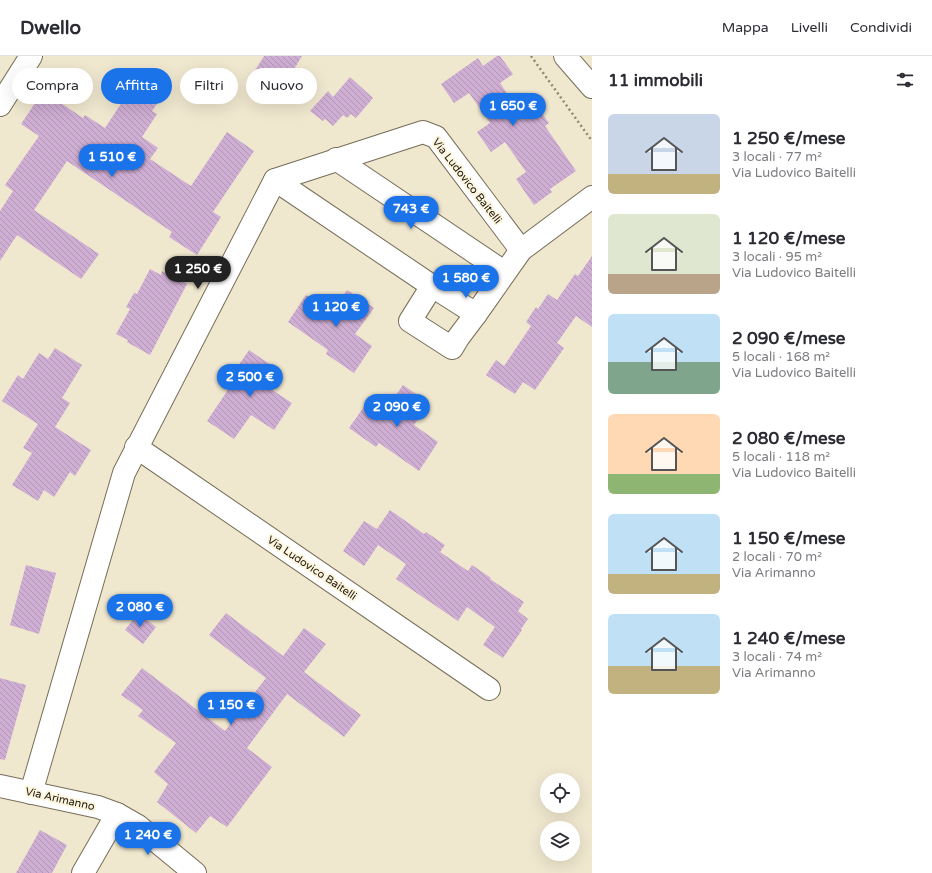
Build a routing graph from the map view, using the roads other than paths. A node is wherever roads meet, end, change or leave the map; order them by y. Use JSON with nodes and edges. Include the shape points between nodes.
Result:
{"nodes":[{"id":1,"x":31,"y":56,"type":"edge"},
{"id":2,"x":565,"y":56,"type":"edge"},
{"id":3,"x":592,"y":87,"type":"edge"},
{"id":4,"x":0,"y":105,"type":"edge"},
{"id":5,"x":336,"y":159,"type":"junction"},
{"id":6,"x":275,"y":180,"type":"junction"},
{"id":7,"x":592,"y":197,"type":"edge"},
{"id":8,"x":520,"y":250,"type":"junction"},
{"id":9,"x":504,"y":272,"type":"junction"},
{"id":10,"x":432,"y":286,"type":"junction"},
{"id":11,"x":476,"y":314,"type":"junction"},
{"id":12,"x":136,"y":447,"type":"junction"},
{"id":13,"x":489,"y":690,"type":"dead end"},
{"id":14,"x":0,"y":786,"type":"edge"},
{"id":15,"x":31,"y":793,"type":"junction"},
{"id":16,"x":117,"y":814,"type":"junction"},
{"id":17,"x":83,"y":873,"type":"edge"},
{"id":18,"x":195,"y":873,"type":"edge"}],
"edges":[{"from":1,"to":4,"type":"street"},
{"from":2,"to":3,"type":"street"},
{"from":5,"to":6,"type":"street","name":"Via Ludovico Baitelli"},
{"from":5,"to":8,"type":"street","name":"Via Ludovico Baitelli","via":[[423,132],[436,137]]},
{"from":5,"to":9,"type":"street"},
{"from":6,"to":10,"type":"street"},
{"from":6,"to":12,"type":"street"},
{"from":7,"to":8,"type":"street"},
{"from":8,"to":9,"type":"street"},
{"from":9,"to":11,"type":"street"},
{"from":10,"to":11,"type":"street"},
{"from":10,"to":11,"type":"street","via":[[410,321],[452,348]]},
{"from":12,"to":13,"type":"street","name":"Via Ludovico Baitelli"},
{"from":12,"to":15,"type":"street","via":[[124,473]]},
{"from":14,"to":15,"type":"street","name":"Via Arimanno"},
{"from":15,"to":16,"type":"street","name":"Via Arimanno","via":[[98,807]]},
{"from":16,"to":17,"type":"street"},
{"from":16,"to":18,"type":"street","name":"Via Arimanno","via":[[138,826]]}]}
